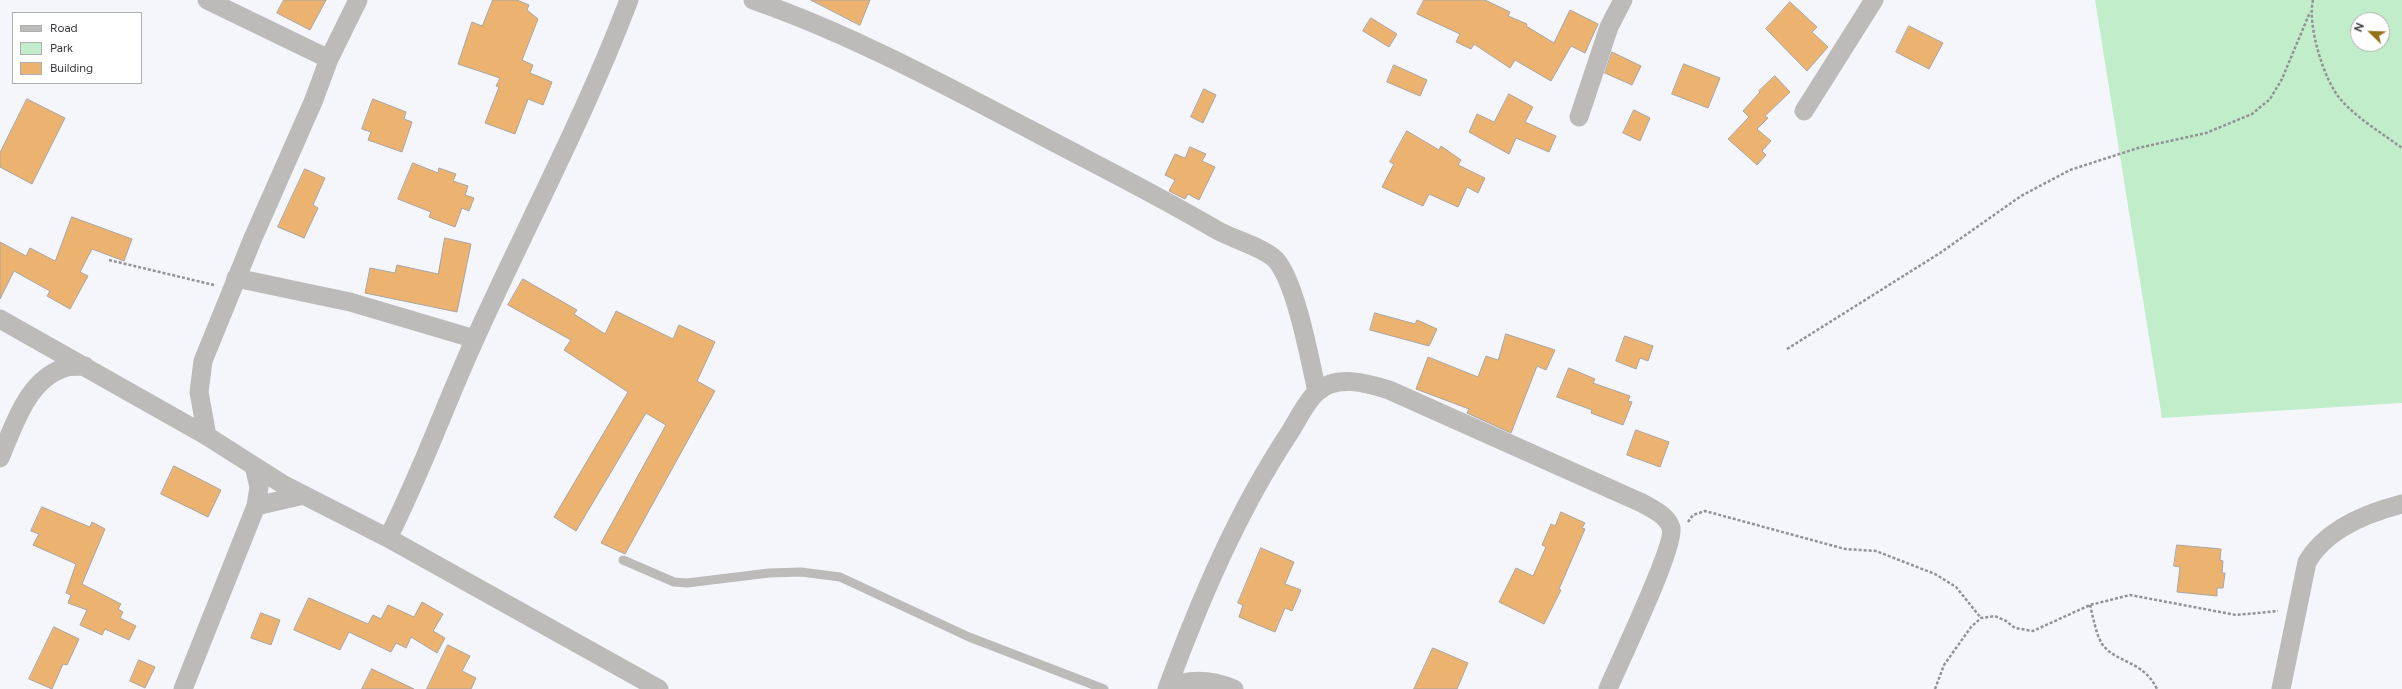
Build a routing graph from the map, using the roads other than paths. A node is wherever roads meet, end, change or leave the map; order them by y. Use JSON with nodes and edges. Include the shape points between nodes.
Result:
{"nodes":[{"id":1,"x":207,"y":0,"type":"edge"},
{"id":2,"x":358,"y":0,"type":"edge"},
{"id":3,"x":629,"y":0,"type":"edge"},
{"id":4,"x":752,"y":0,"type":"edge"},
{"id":5,"x":1623,"y":0,"type":"edge"},
{"id":6,"x":1874,"y":0,"type":"edge"},
{"id":7,"x":330,"y":59,"type":"junction"},
{"id":8,"x":1804,"y":111,"type":"dead end"},
{"id":9,"x":1580,"y":117,"type":"dead end"},
{"id":10,"x":234,"y":284,"type":"junction"},
{"id":11,"x":0,"y":319,"type":"edge"},
{"id":12,"x":475,"y":339,"type":"junction"},
{"id":13,"x":85,"y":366,"type":"junction"},
{"id":14,"x":1317,"y":392,"type":"junction"},
{"id":15,"x":207,"y":436,"type":"junction"},
{"id":16,"x":0,"y":458,"type":"edge"},
{"id":17,"x":254,"y":466,"type":"junction"},
{"id":18,"x":304,"y":495,"type":"junction"},
{"id":19,"x":2402,"y":504,"type":"edge"},
{"id":20,"x":256,"y":506,"type":"junction"},
{"id":21,"x":388,"y":538,"type":"junction"},
{"id":22,"x":623,"y":560,"type":"dead end"},
{"id":23,"x":183,"y":689,"type":"edge"},
{"id":24,"x":659,"y":689,"type":"edge"},
{"id":25,"x":1104,"y":689,"type":"edge"},
{"id":26,"x":1168,"y":689,"type":"edge"},
{"id":27,"x":1234,"y":689,"type":"edge"},
{"id":28,"x":1608,"y":689,"type":"edge"},
{"id":29,"x":2281,"y":689,"type":"edge"}],
"edges":[{"from":1,"to":7,"type":"street"},
{"from":2,"to":7,"type":"street"},
{"from":3,"to":12,"type":"street","via":[[531,222]]},
{"from":4,"to":14,"type":"street","via":[[806,19],[978,102],[1224,234],[1268,254],[1276,260],[1289,286]]},
{"from":5,"to":9,"type":"street","via":[[1609,27]]},
{"from":6,"to":8,"type":"street"},
{"from":7,"to":10,"type":"street"},
{"from":10,"to":12,"type":"street","via":[[350,302]]},
{"from":10,"to":15,"type":"street","via":[[200,368],[199,392]]},
{"from":11,"to":13,"type":"street"},
{"from":12,"to":21,"type":"street","via":[[407,501]]},
{"from":13,"to":15,"type":"street"},
{"from":13,"to":16,"type":"street","via":[[65,367],[45,377],[22,407]]},
{"from":14,"to":26,"type":"street","via":[[1279,449],[1239,518],[1195,613]]},
{"from":14,"to":28,"type":"street","via":[[1340,381],[1363,382],[1389,390],[1642,503],[1665,518],[1671,529],[1666,554]]},
{"from":15,"to":17,"type":"street"},
{"from":17,"to":18,"type":"street"},
{"from":17,"to":20,"type":"street","via":[[258,487]]},
{"from":18,"to":20,"type":"street"},
{"from":18,"to":21,"type":"street"},
{"from":19,"to":29,"type":"street","via":[[2379,510],[2352,522],[2320,545],[2307,562]]},
{"from":20,"to":23,"type":"street","via":[[232,572]]},
{"from":21,"to":24,"type":"street"},
{"from":22,"to":25,"type":"lane","via":[[674,582],[687,584],[769,573],[801,572],[840,577],[968,637]]},
{"from":26,"to":27,"type":"street","via":[[1198,680]]}]}
